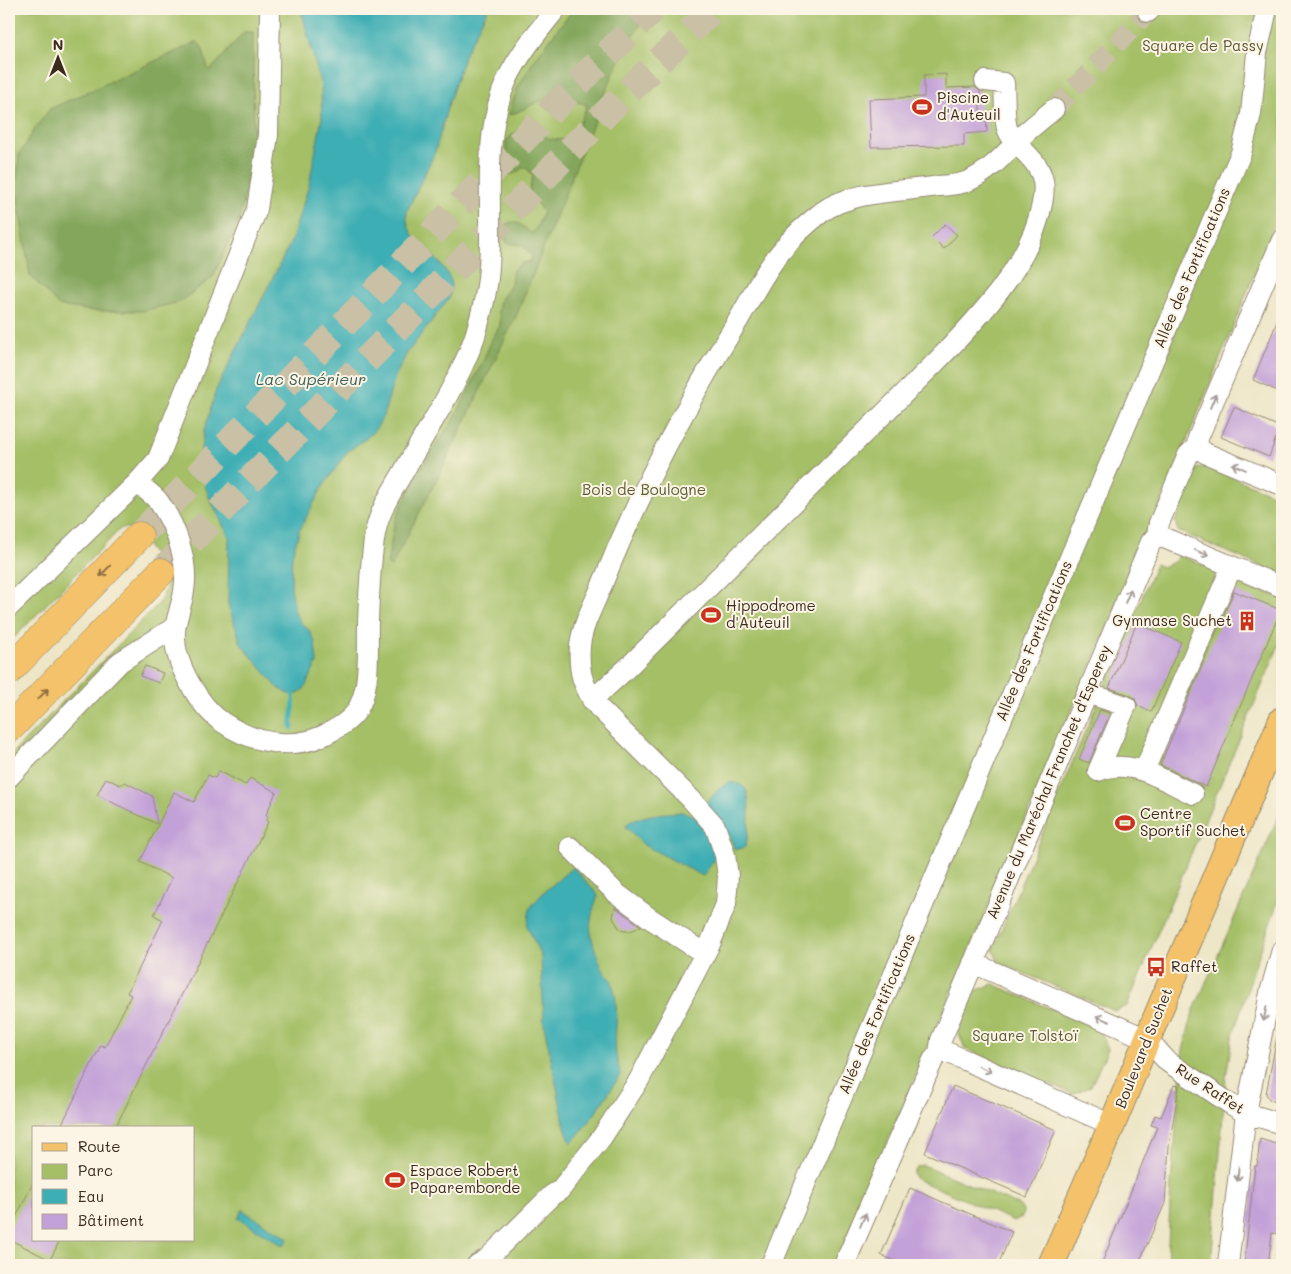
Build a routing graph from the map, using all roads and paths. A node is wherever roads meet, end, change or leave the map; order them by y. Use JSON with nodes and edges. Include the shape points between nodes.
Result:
{"nodes":[{"id":1,"x":270,"y":9,"type":"edge"},
{"id":2,"x":556,"y":9,"type":"edge"},
{"id":3,"x":1267,"y":9,"type":"edge"},
{"id":4,"x":986,"y":81,"type":"dead end"},
{"id":5,"x":1054,"y":109,"type":"tunnel mouth"},
{"id":6,"x":1016,"y":142,"type":"junction"},
{"id":7,"x":1282,"y":240,"type":"edge"},
{"id":8,"x":1197,"y":446,"type":"junction"},
{"id":9,"x":137,"y":483,"type":"junction"},
{"id":10,"x":1282,"y":486,"type":"edge"},
{"id":11,"x":1157,"y":535,"type":"junction"},
{"id":12,"x":139,"y":536,"type":"tunnel mouth"},
{"id":13,"x":1232,"y":566,"type":"junction"},
{"id":14,"x":161,"y":572,"type":"tunnel mouth"},
{"id":15,"x":1282,"y":587,"type":"edge"},
{"id":16,"x":9,"y":607,"type":"edge"},
{"id":17,"x":175,"y":627,"type":"junction"},
{"id":18,"x":9,"y":671,"type":"edge"},
{"id":19,"x":1087,"y":693,"type":"junction"},
{"id":20,"x":592,"y":700,"type":"junction"},
{"id":21,"x":1282,"y":720,"type":"edge"},
{"id":22,"x":9,"y":729,"type":"edge"},
{"id":23,"x":1144,"y":771,"type":"junction"},
{"id":24,"x":9,"y":777,"type":"edge"},
{"id":25,"x":1193,"y":794,"type":"dead end"},
{"id":26,"x":570,"y":846,"type":"dead end"},
{"id":27,"x":1282,"y":950,"type":"edge"},
{"id":28,"x":706,"y":954,"type":"junction"},
{"id":29,"x":973,"y":963,"type":"junction"},
{"id":30,"x":1147,"y":1039,"type":"junction"},
{"id":31,"x":939,"y":1053,"type":"junction"},
{"id":32,"x":1246,"y":1113,"type":"junction"},
{"id":33,"x":1282,"y":1124,"type":"edge"},
{"id":34,"x":1112,"y":1125,"type":"junction"},
{"id":35,"x":478,"y":1265,"type":"edge"},
{"id":36,"x":771,"y":1265,"type":"edge"},
{"id":37,"x":844,"y":1265,"type":"edge"},
{"id":38,"x":1051,"y":1265,"type":"edge"},
{"id":39,"x":1228,"y":1265,"type":"edge"}],
"edges":[{"from":1,"to":9,"type":"street","via":[[268,136],[257,209],[158,459]]},
{"from":2,"to":17,"type":"street","via":[[524,51],[503,88],[494,119],[489,161],[488,280],[475,336],[455,380],[383,508],[375,533],[369,591],[367,678],[365,695],[357,712],[325,735],[299,744],[276,743],[240,732],[220,721],[197,696],[177,653]]},
{"from":3,"to":36,"type":"street","name":"Allée des Fortifications","via":[[1257,53],[1251,114],[1241,153]]},
{"from":4,"to":6,"type":"street","via":[[1004,83],[1007,129]]},
{"from":5,"to":6,"type":"street"},
{"from":6,"to":20,"type":"street","via":[[1042,174],[1044,190],[1039,218],[1025,250],[998,293],[935,363]]},
{"from":6,"to":20,"type":"street","via":[[1010,151],[966,182],[866,195],[844,201],[825,210],[805,226],[782,251],[716,356],[668,444],[611,563],[580,645],[580,668]]},
{"from":8,"to":7,"type":"street","name":"Avenue du Maréchal Franchet d'Esperey","one_way":true},
{"from":10,"to":8,"type":"street","one_way":true,"via":[[1205,453]]},
{"from":8,"to":11,"type":"street","name":"Avenue du Maréchal Franchet d'Esperey","via":[[1188,455]]},
{"from":9,"to":16,"type":"street"},
{"from":9,"to":17,"type":"street","via":[[158,500],[182,552],[185,586]]},
{"from":11,"to":13,"type":"street","one_way":true},
{"from":19,"to":11,"type":"street","name":"Avenue du Maréchal Franchet d'Esperey","one_way":true,"via":[[1151,542]]},
{"from":12,"to":18,"type":"highway","one_way":true},
{"from":13,"to":15,"type":"street"},
{"from":13,"to":23,"type":"street"},
{"from":22,"to":14,"type":"highway","one_way":true},
{"from":17,"to":24,"type":"street","via":[[120,662]]},
{"from":19,"to":23,"type":"street","via":[[1126,706],[1098,771],[1113,766]]},
{"from":19,"to":29,"type":"street","name":"Avenue du Maréchal Franchet d'Esperey"},
{"from":20,"to":28,"type":"street","via":[[715,827],[728,876],[726,904]]},
{"from":21,"to":30,"type":"main road","name":"Boulevard Suchet"},
{"from":23,"to":25,"type":"street"},
{"from":26,"to":28,"type":"street","via":[[616,893]]},
{"from":27,"to":32,"type":"street","one_way":true},
{"from":28,"to":35,"type":"street","via":[[639,1080],[602,1136],[560,1190]]},
{"from":30,"to":29,"type":"street","one_way":true},
{"from":29,"to":31,"type":"street","name":"Avenue du Maréchal Franchet d'Esperey","via":[[941,1040]]},
{"from":30,"to":32,"type":"street","name":"Rue Raffet","via":[[1168,1062]]},
{"from":30,"to":34,"type":"main road","name":"Boulevard Suchet"},
{"from":31,"to":34,"type":"street","one_way":true,"via":[[950,1053]]},
{"from":37,"to":31,"type":"street","name":"Avenue du Maréchal Franchet d'Esperey","one_way":true,"via":[[933,1060]]},
{"from":32,"to":33,"type":"street","name":"Rue Raffet"},
{"from":32,"to":39,"type":"street","one_way":true},
{"from":34,"to":38,"type":"main road","name":"Boulevard Suchet"}]}
